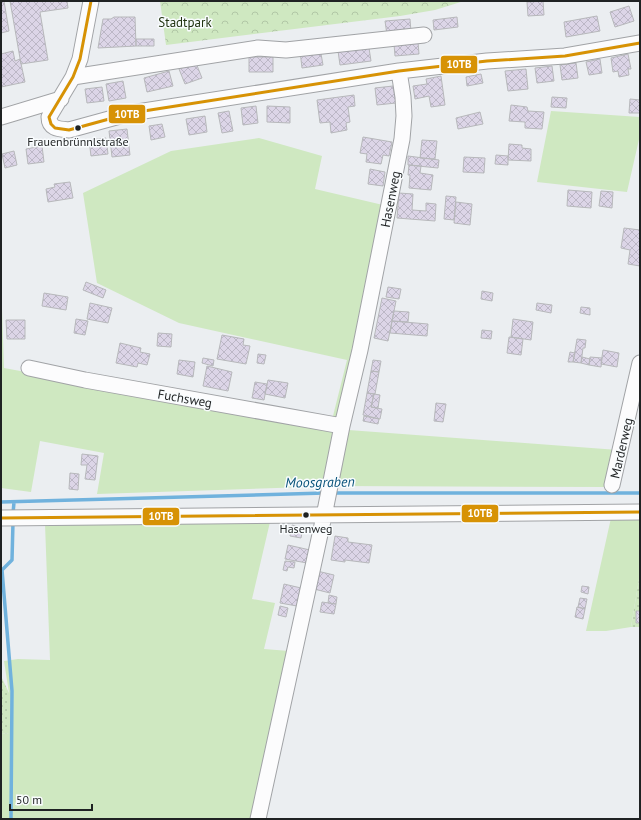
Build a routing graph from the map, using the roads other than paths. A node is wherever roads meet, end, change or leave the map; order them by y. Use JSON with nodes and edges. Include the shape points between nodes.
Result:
{"nodes":[{"id":1,"x":91,"y":1,"type":"edge"},
{"id":2,"x":424,"y":35,"type":"dead end"},
{"id":3,"x":640,"y":43,"type":"edge"},
{"id":4,"x":399,"y":71,"type":"junction"},
{"id":5,"x":74,"y":77,"type":"junction"},
{"id":6,"x":61,"y":99,"type":"junction"},
{"id":7,"x":1,"y":117,"type":"edge"},
{"id":8,"x":640,"y":363,"type":"edge"},
{"id":9,"x":29,"y":368,"type":"dead end"},
{"id":10,"x":342,"y":426,"type":"junction"},
{"id":11,"x":612,"y":486,"type":"dead end"},
{"id":12,"x":640,"y":512,"type":"edge"},
{"id":13,"x":324,"y":516,"type":"junction"},
{"id":14,"x":10,"y":518,"type":"edge"},
{"id":15,"x":258,"y":819,"type":"edge"}],
"edges":[{"from":1,"to":5,"type":"street"},
{"from":2,"to":5,"type":"street","via":[[286,50],[258,48]]},
{"from":3,"to":4,"type":"street","via":[[565,56],[487,61]]},
{"from":4,"to":6,"type":"street","via":[[131,113],[69,130],[60,130],[49,122],[49,117]]},
{"from":4,"to":10,"type":"street","name":"Hasenweg","via":[[404,116],[402,139],[360,350]]},
{"from":5,"to":6,"type":"street"},
{"from":6,"to":7,"type":"street"},
{"from":8,"to":11,"type":"street","name":"Marderweg"},
{"from":9,"to":10,"type":"street","name":"Fuchsweg"},
{"from":10,"to":13,"type":"street","name":"Hasenweg"},
{"from":12,"to":13,"type":"street"},
{"from":13,"to":14,"type":"street"},
{"from":13,"to":15,"type":"street","name":"Hasenweg"}]}
